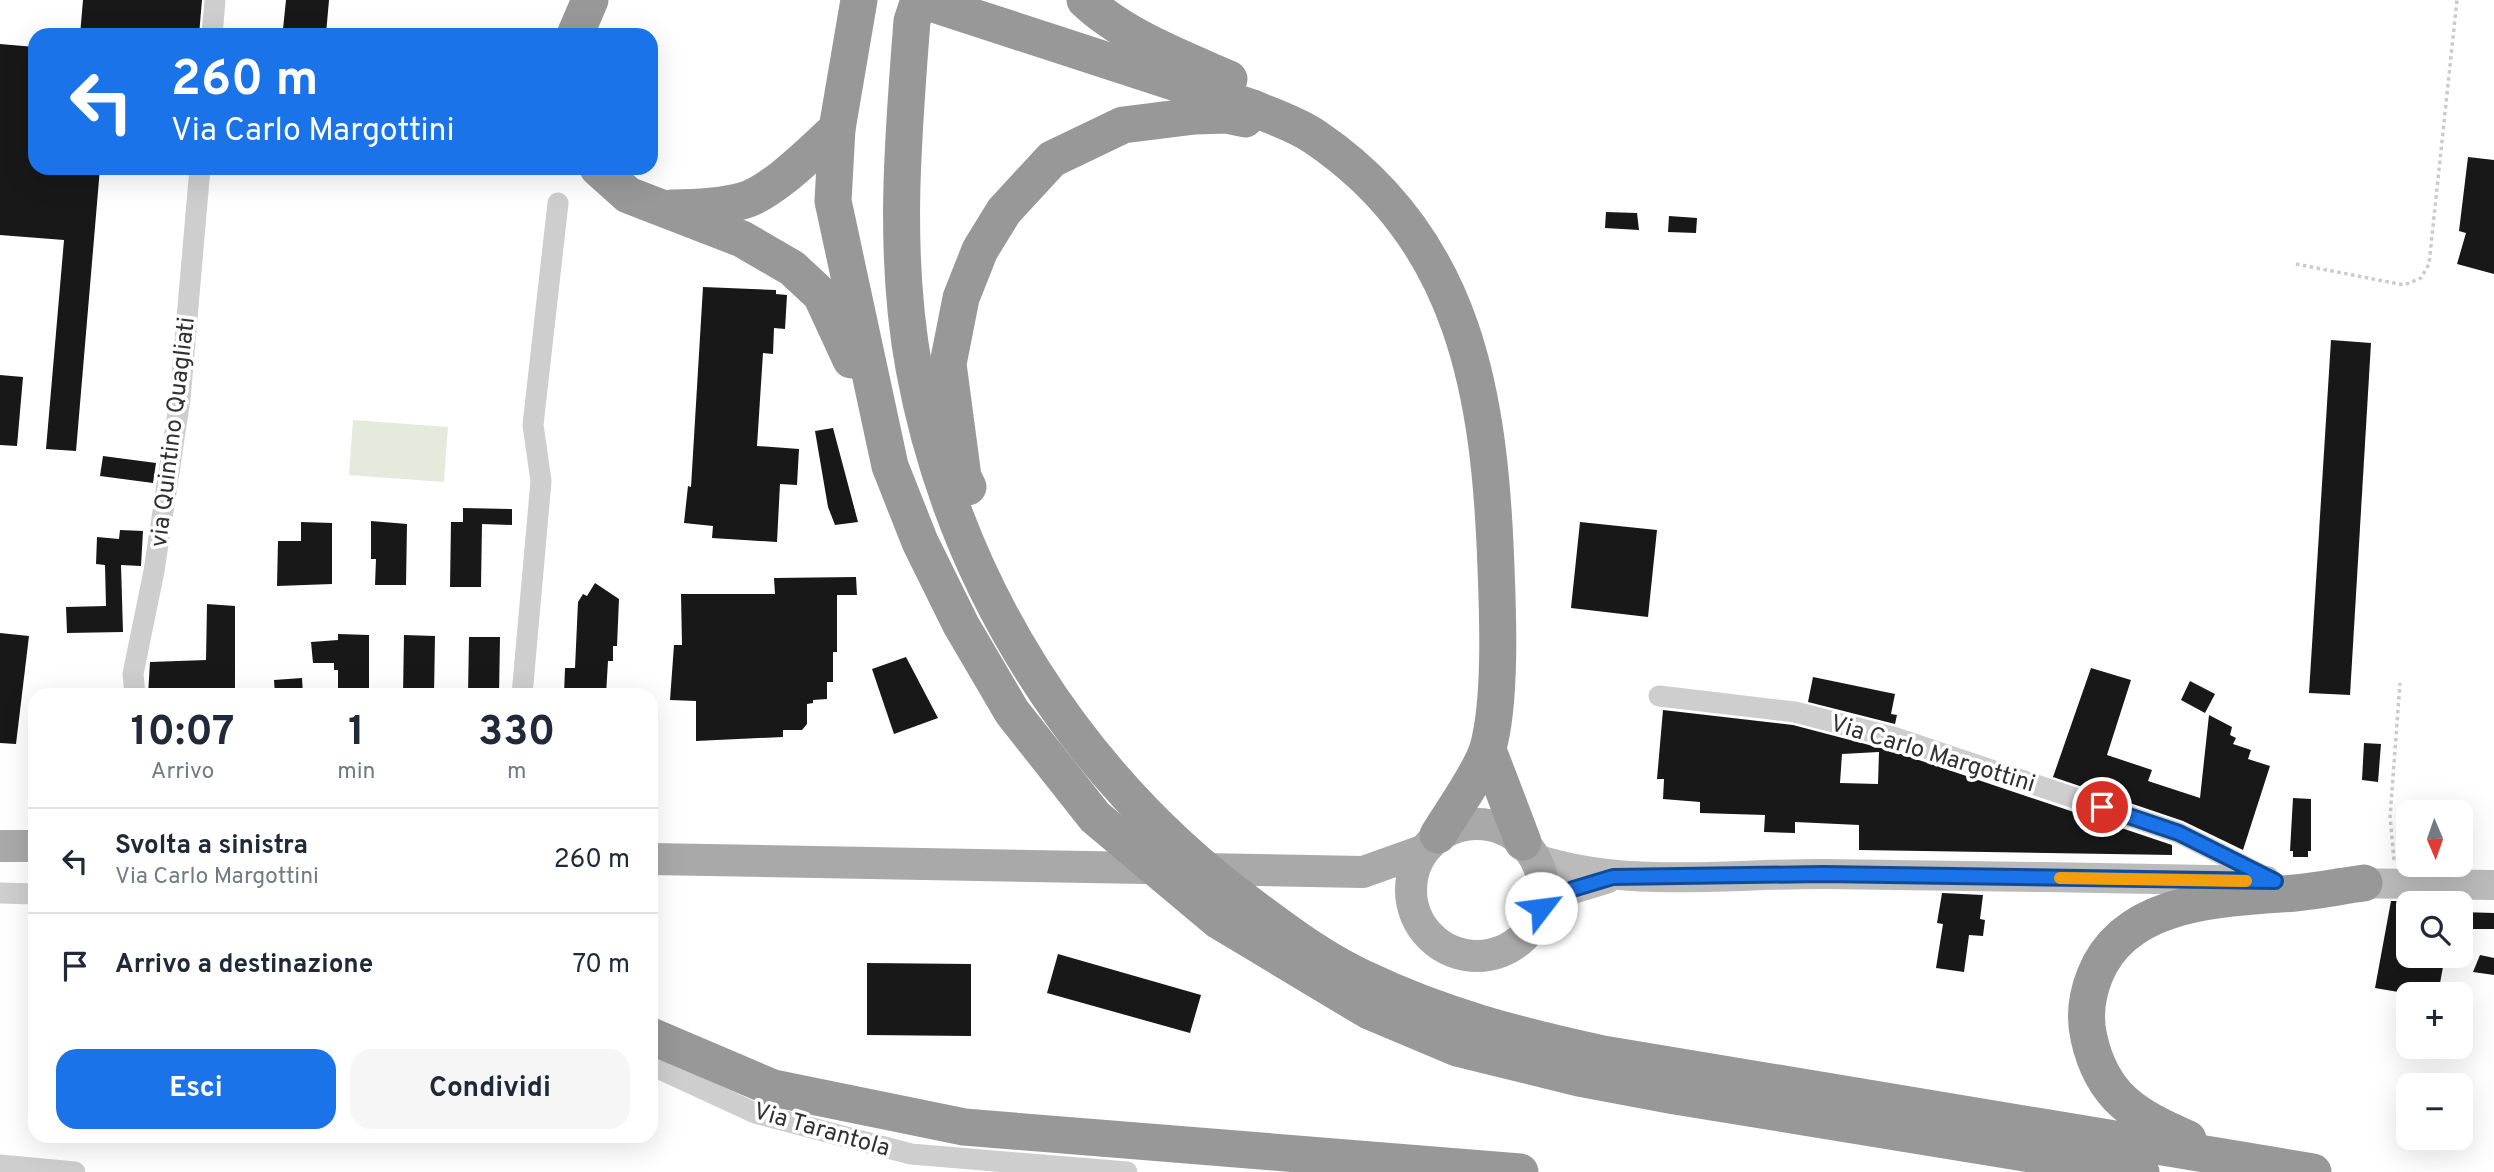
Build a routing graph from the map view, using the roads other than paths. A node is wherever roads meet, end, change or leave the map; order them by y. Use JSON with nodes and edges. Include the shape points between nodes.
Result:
{"nodes":[{"id":1,"x":215,"y":0,"type":"edge"},
{"id":2,"x":590,"y":0,"type":"edge"},
{"id":3,"x":859,"y":0,"type":"edge"},
{"id":4,"x":1085,"y":0,"type":"edge"},
{"id":5,"x":929,"y":3,"type":"edge"},
{"id":6,"x":213,"y":28,"type":"edge"},
{"id":7,"x":578,"y":28,"type":"edge"},
{"id":8,"x":837,"y":129,"type":"junction"},
{"id":9,"x":1302,"y":129,"type":"junction"},
{"id":10,"x":199,"y":175,"type":"edge"},
{"id":11,"x":606,"y":175,"type":"edge"},
{"id":12,"x":558,"y":203,"type":"dead end"},
{"id":13,"x":660,"y":208,"type":"junction"},
{"id":14,"x":880,"y":427,"type":"junction"},
{"id":15,"x":134,"y":688,"type":"edge"},
{"id":16,"x":524,"y":688,"type":"edge"},
{"id":17,"x":1658,"y":696,"type":"dead end"},
{"id":18,"x":1488,"y":750,"type":"junction"},
{"id":19,"x":1131,"y":801,"type":"junction"},
{"id":20,"x":1430,"y":843,"type":"junction"},
{"id":21,"x":0,"y":846,"type":"edge"},
{"id":22,"x":28,"y":846,"type":"edge"},
{"id":23,"x":1530,"y":851,"type":"junction"},
{"id":24,"x":658,"y":859,"type":"edge"},
{"id":25,"x":1363,"y":872,"type":"junction"},
{"id":26,"x":1613,"y":877,"type":"junction"},
{"id":27,"x":2275,"y":881,"type":"junction"},
{"id":28,"x":2380,"y":883,"type":"junction"},
{"id":29,"x":2494,"y":885,"type":"edge"},
{"id":30,"x":0,"y":893,"type":"edge"},
{"id":31,"x":28,"y":894,"type":"edge"},
{"id":32,"x":1412,"y":904,"type":"junction"},
{"id":33,"x":1541,"y":908,"type":"junction"},
{"id":34,"x":658,"y":1039,"type":"edge"},
{"id":35,"x":658,"y":1068,"type":"edge"},
{"id":36,"x":0,"y":1165,"type":"edge"},
{"id":37,"x":2303,"y":1170,"type":"edge"},
{"id":38,"x":75,"y":1172,"type":"edge"},
{"id":39,"x":1127,"y":1172,"type":"edge"},
{"id":40,"x":1520,"y":1172,"type":"edge"},
{"id":41,"x":2141,"y":1172,"type":"edge"}],
"edges":[{"from":1,"to":6,"type":"street"},
{"from":2,"to":7,"type":"highway"},
{"from":3,"to":8,"type":"highway"},
{"from":4,"to":9,"type":"highway","via":[[1172,54],[1244,85]]},
{"from":5,"to":9,"type":"highway","via":[[1253,108]]},
{"from":5,"to":19,"type":"highway","via":[[912,22],[901,161],[901,251],[914,367],[930,435],[955,516],[1008,632],[1061,716]]},
{"from":8,"to":13,"type":"highway","via":[[786,174],[745,201],[705,208]]},
{"from":8,"to":14,"type":"highway","via":[[833,201]]},
{"from":9,"to":18,"type":"highway","via":[[1374,185],[1408,221],[1438,274],[1469,349],[1491,458],[1495,537],[1495,709]]},
{"from":9,"to":19,"type":"highway","via":[[1226,115],[1195,116],[1123,125],[1052,159],[1004,212],[980,250],[961,298],[948,364],[963,477],[1023,607]]},
{"from":10,"to":15,"type":"street","name":"via Quintino Quagliati","via":[[180,399],[133,674]]},
{"from":11,"to":13,"type":"highway","via":[[628,195]]},
{"from":12,"to":16,"type":"street","via":[[533,425],[541,481]]},
{"from":13,"to":14,"type":"highway","via":[[741,239],[792,268],[821,295]]},
{"from":14,"to":41,"type":"highway","via":[[920,542],[961,625],[1012,712],[1095,817],[1219,921],[1369,1011],[1457,1048],[1579,1078]]},
{"from":17,"to":27,"type":"street","name":"Via Carlo Margottini","via":[[1795,712],[1896,738],[2179,833]]},
{"from":18,"to":20,"type":"highway"},
{"from":18,"to":23,"type":"highway"},
{"from":19,"to":37,"type":"highway","via":[[1222,884],[1297,940],[1364,979],[1503,1032],[1604,1054]]},
{"from":20,"to":23,"type":"main road","via":[[1459,825],[1482,823],[1504,829]]},
{"from":20,"to":25,"type":"main road"},
{"from":20,"to":32,"type":"main road","via":[[1411,876]]},
{"from":21,"to":22,"type":"main road"},
{"from":23,"to":26,"type":"main road","via":[[1571,870]]},
{"from":23,"to":33,"type":"main road","via":[[1543,883]]},
{"from":24,"to":25,"type":"main road"},
{"from":25,"to":32,"type":"main road"},
{"from":26,"to":27,"type":"main road","via":[[1823,874]]},
{"from":26,"to":33,"type":"main road","via":[[1573,889]]},
{"from":27,"to":28,"type":"main road"},
{"from":28,"to":29,"type":"main road"},
{"from":28,"to":37,"type":"highway","via":[[2220,898],[2171,909],[2129,930],[2102,958],[2088,991],[2086,1026],[2093,1059],[2112,1094],[2150,1123],[2194,1142],[2256,1154]]},
{"from":30,"to":31,"type":"street"},
{"from":32,"to":33,"type":"main road","via":[[1434,941],[1453,952],[1475,956],[1516,943]]},
{"from":34,"to":40,"type":"highway","via":[[773,1088],[964,1127]]},
{"from":35,"to":39,"type":"street","name":"Via Tarantola","via":[[755,1113],[911,1154]]},
{"from":36,"to":38,"type":"street"}]}
